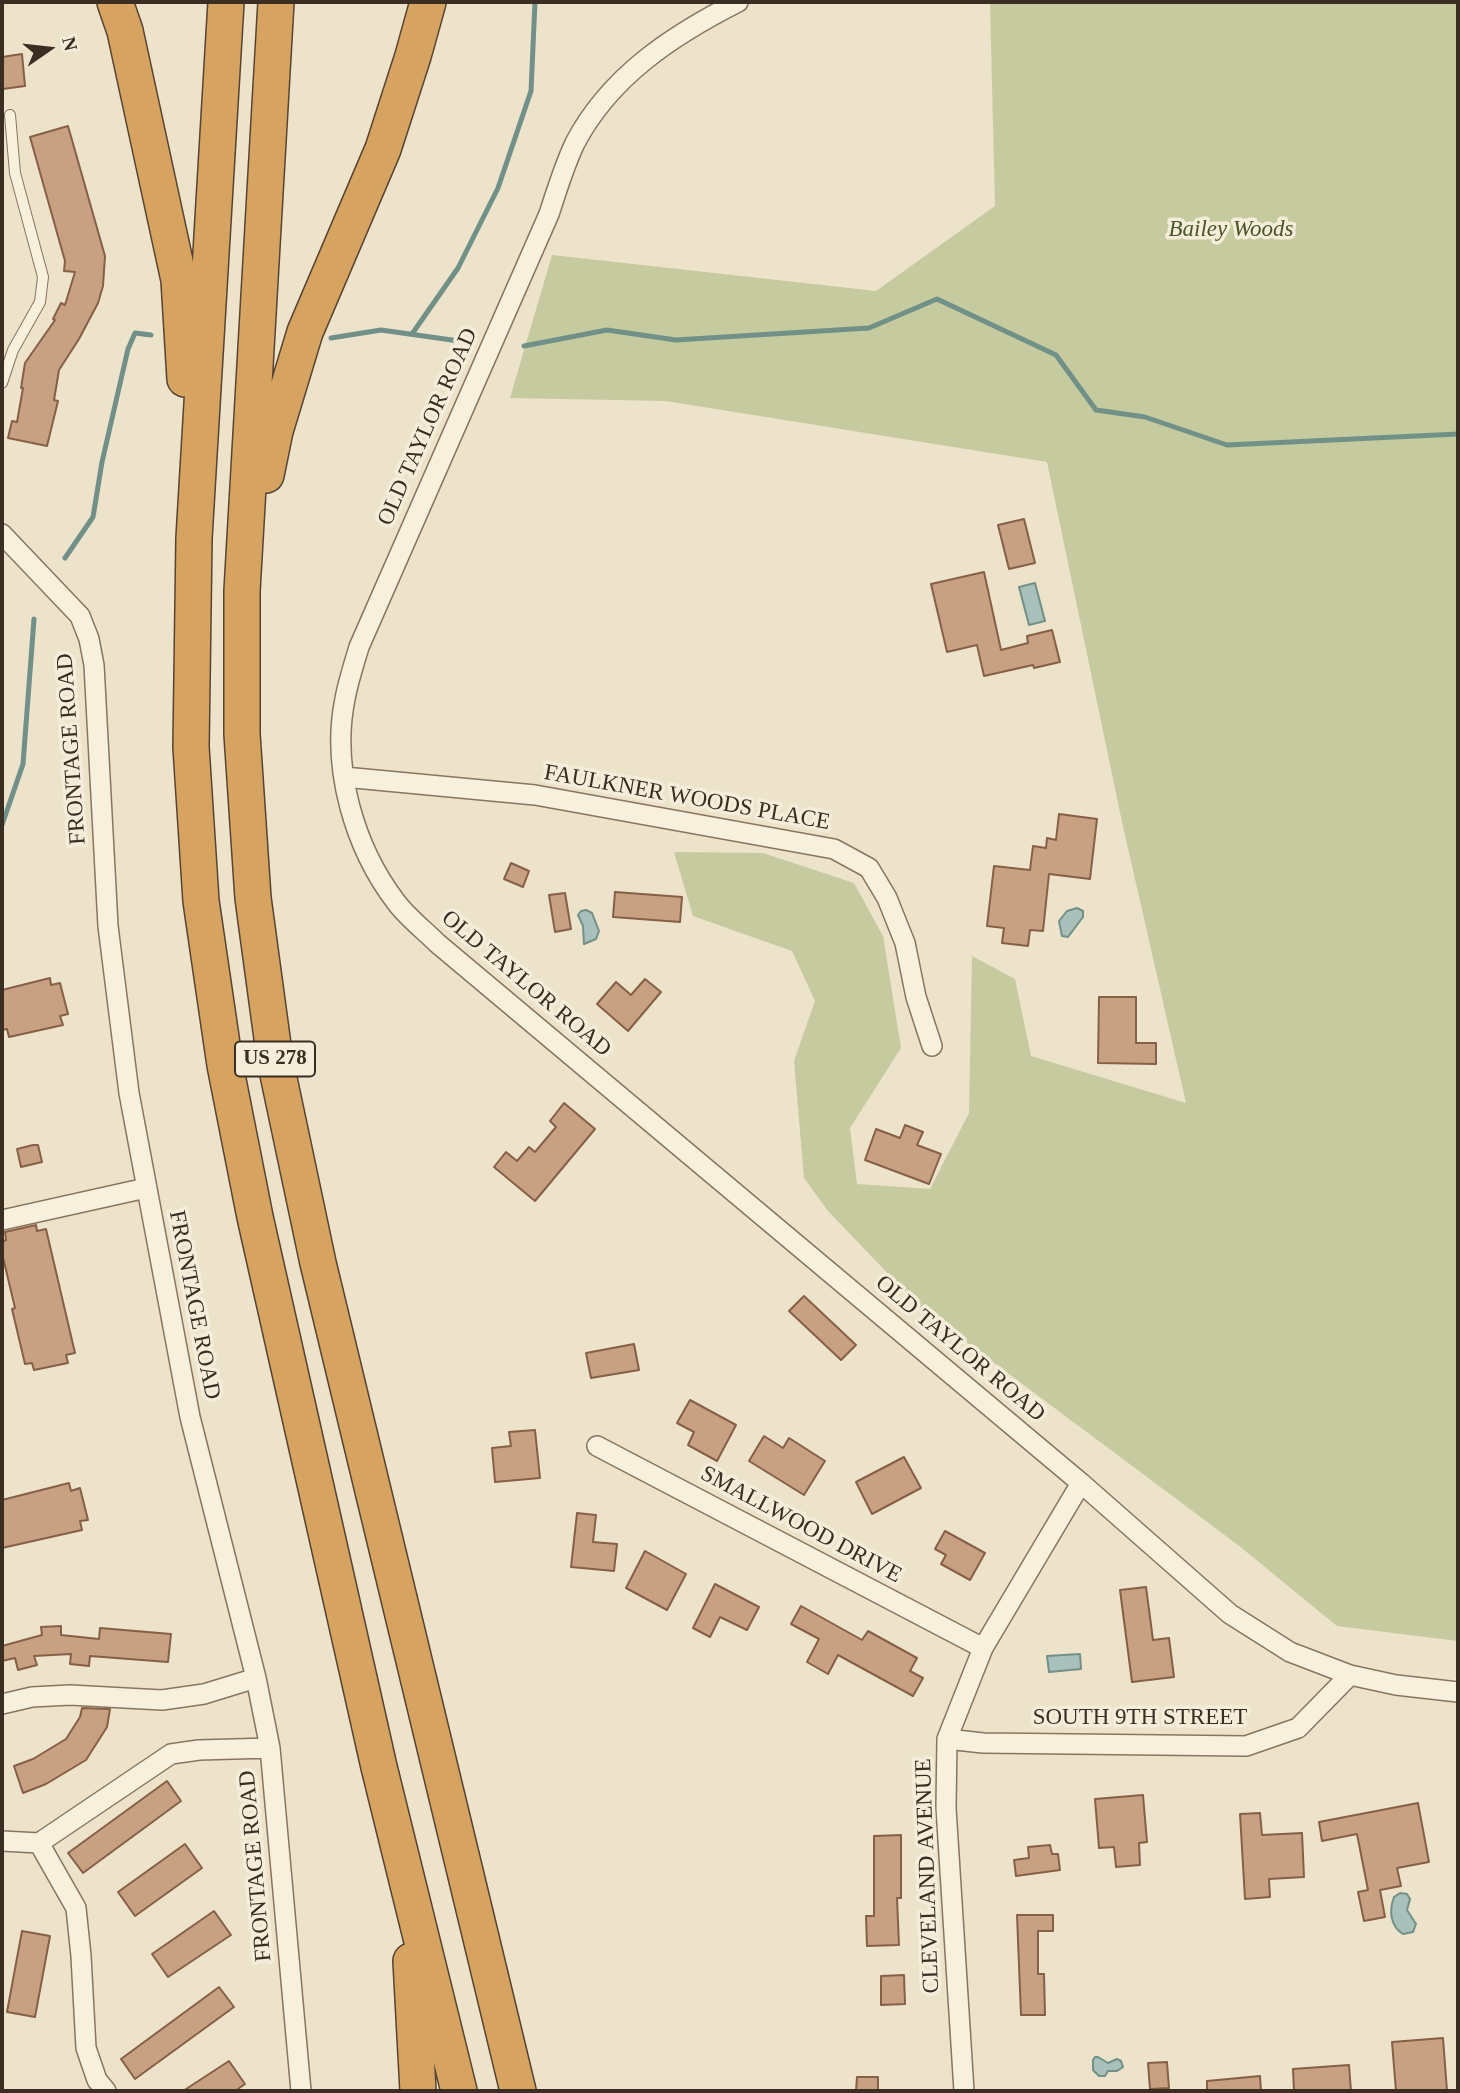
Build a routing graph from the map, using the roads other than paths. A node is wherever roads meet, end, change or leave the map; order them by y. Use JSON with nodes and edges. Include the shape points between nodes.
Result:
{"nodes":[{"id":1,"x":115,"y":2,"type":"edge"},
{"id":2,"x":226,"y":2,"type":"edge"},
{"id":3,"x":276,"y":2,"type":"edge"},
{"id":4,"x":428,"y":2,"type":"edge"},
{"id":5,"x":738,"y":2,"type":"edge"},
{"id":6,"x":10,"y":115,"type":"dead end"},
{"id":7,"x":2,"y":383,"type":"edge"},
{"id":8,"x":194,"y":538,"type":"junction"},
{"id":9,"x":8,"y":541,"type":"edge"},
{"id":10,"x":242,"y":591,"type":"junction"},
{"id":11,"x":344,"y":777,"type":"junction"},
{"id":12,"x":932,"y":1046,"type":"dead end"},
{"id":13,"x":146,"y":1188,"type":"junction"},
{"id":14,"x":2,"y":1220,"type":"edge"},
{"id":15,"x":597,"y":1446,"type":"dead end"},
{"id":16,"x":1081,"y":1483,"type":"junction"},
{"id":17,"x":984,"y":1648,"type":"junction"},
{"id":18,"x":1350,"y":1675,"type":"junction"},
{"id":19,"x":257,"y":1678,"type":"junction"},
{"id":20,"x":1458,"y":1692,"type":"edge"},
{"id":21,"x":2,"y":1704,"type":"edge"},
{"id":22,"x":947,"y":1739,"type":"junction"},
{"id":23,"x":270,"y":1748,"type":"junction"},
{"id":24,"x":2,"y":1841,"type":"edge"},
{"id":25,"x":39,"y":1843,"type":"junction"},
{"id":26,"x":458,"y":1847,"type":"junction"},
{"id":27,"x":406,"y":1877,"type":"junction"},
{"id":28,"x":106,"y":2091,"type":"edge"},
{"id":29,"x":301,"y":2091,"type":"edge"},
{"id":30,"x":418,"y":2091,"type":"edge"},
{"id":31,"x":459,"y":2091,"type":"edge"},
{"id":32,"x":518,"y":2091,"type":"edge"},
{"id":33,"x":543,"y":2091,"type":"edge"},
{"id":34,"x":964,"y":2091,"type":"edge"}],
"edges":[{"from":1,"to":8,"type":"highway","via":[[179,279]]},
{"from":2,"to":8,"type":"highway","number":"US 278"},
{"from":3,"to":10,"type":"highway","number":"US 278"},
{"from":4,"to":10,"type":"highway","via":[[383,149],[305,332],[275,430]]},
{"from":5,"to":11,"type":"street","name":"OLD TAYLOR ROAD","via":[[667,42],[631,70],[576,142],[549,214],[359,647],[344,700]]},
{"from":6,"to":7,"type":"lane","via":[[15,173],[43,276],[40,302],[13,350]]},
{"from":8,"to":27,"type":"highway","number":"US 278","via":[[191,747],[201,901],[225,1065],[261,1244]]},
{"from":9,"to":13,"type":"street","name":"FRONTAGE ROAD","via":[[80,616],[89,639],[108,926]]},
{"from":10,"to":26,"type":"highway","number":"US 278","via":[[242,734],[253,898],[275,1060],[318,1263]]},
{"from":11,"to":12,"type":"street","name":"FAULKNER WOODS PLACE","via":[[535,795],[834,849],[869,868],[887,898],[905,943]]},
{"from":11,"to":16,"type":"street","name":"OLD TAYLOR ROAD","via":[[369,859],[396,903]]},
{"from":13,"to":14,"type":"street"},
{"from":13,"to":19,"type":"street","name":"FRONTAGE ROAD","via":[[190,1417]]},
{"from":15,"to":17,"type":"street","name":"SMALLWOOD DRIVE"},
{"from":16,"to":17,"type":"street","name":"CLEVELAND AVENUE"},
{"from":16,"to":18,"type":"street","name":"OLD TAYLOR ROAD","via":[[1230,1614],[1290,1652]]},
{"from":17,"to":22,"type":"street","name":"CLEVELAND AVENUE"},
{"from":18,"to":20,"type":"street","name":"OLD TAYLOR ROAD"},
{"from":18,"to":22,"type":"street","name":"SOUTH 9TH STREET","via":[[1298,1728],[1246,1746]]},
{"from":19,"to":21,"type":"street","via":[[204,1694],[162,1700],[71,1695]]},
{"from":19,"to":23,"type":"street","name":"FRONTAGE ROAD"},
{"from":22,"to":34,"type":"street","name":"CLEVELAND AVENUE","via":[[946,1808]]},
{"from":23,"to":25,"type":"street","via":[[171,1754]]},
{"from":23,"to":29,"type":"street","name":"FRONTAGE ROAD"},
{"from":24,"to":25,"type":"street"},
{"from":25,"to":28,"type":"street","via":[[76,1908],[86,2049]]},
{"from":26,"to":32,"type":"highway","number":"US 278"},
{"from":26,"to":33,"type":"highway"},
{"from":27,"to":30,"type":"highway"},
{"from":27,"to":31,"type":"highway","number":"US 278"}]}
